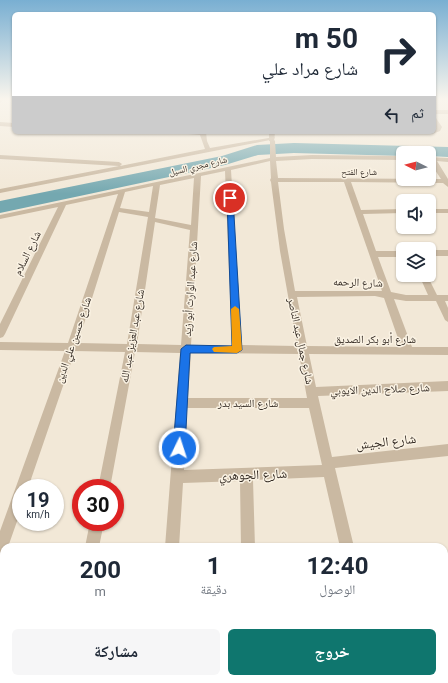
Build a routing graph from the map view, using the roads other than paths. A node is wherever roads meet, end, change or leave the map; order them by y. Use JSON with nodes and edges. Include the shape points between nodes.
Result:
{"nodes":[{"id":1,"x":203,"y":134,"type":"edge"},
{"id":2,"x":272,"y":137,"type":"edge"},
{"id":3,"x":208,"y":150,"type":"junction"},
{"id":4,"x":0,"y":157,"type":"edge"},
{"id":5,"x":272,"y":157,"type":"junction"},
{"id":6,"x":396,"y":158,"type":"edge"},
{"id":7,"x":436,"y":159,"type":"edge"},
{"id":8,"x":448,"y":160,"type":"edge"},
{"id":9,"x":135,"y":165,"type":"junction"},
{"id":10,"x":436,"y":166,"type":"edge"},
{"id":11,"x":228,"y":168,"type":"junction"},
{"id":12,"x":198,"y":175,"type":"junction"},
{"id":13,"x":273,"y":180,"type":"junction"},
{"id":14,"x":347,"y":181,"type":"junction"},
{"id":15,"x":447,"y":183,"type":"edge"},
{"id":16,"x":157,"y":184,"type":"junction"},
{"id":17,"x":0,"y":191,"type":"edge"},
{"id":18,"x":122,"y":191,"type":"junction"},
{"id":19,"x":63,"y":204,"type":"junction"},
{"id":20,"x":116,"y":209,"type":"junction"},
{"id":21,"x":448,"y":210,"type":"edge"},
{"id":22,"x":436,"y":211,"type":"edge"},
{"id":23,"x":358,"y":212,"type":"junction"},
{"id":24,"x":396,"y":212,"type":"edge"},
{"id":25,"x":0,"y":217,"type":"edge"},
{"id":26,"x":151,"y":217,"type":"junction"},
{"id":27,"x":194,"y":228,"type":"junction"},
{"id":28,"x":448,"y":252,"type":"edge"},
{"id":29,"x":436,"y":253,"type":"edge"},
{"id":30,"x":373,"y":254,"type":"junction"},
{"id":31,"x":396,"y":254,"type":"edge"},
{"id":32,"x":428,"y":282,"type":"edge"},
{"id":33,"x":291,"y":294,"type":"junction"},
{"id":34,"x":388,"y":295,"type":"junction"},
{"id":35,"x":440,"y":298,"type":"edge"},
{"id":36,"x":448,"y":318,"type":"edge"},
{"id":37,"x":0,"y":334,"type":"edge"},
{"id":38,"x":0,"y":346,"type":"edge"},
{"id":39,"x":71,"y":348,"type":"junction"},
{"id":40,"x":131,"y":348,"type":"junction"},
{"id":41,"x":186,"y":349,"type":"junction"},
{"id":42,"x":237,"y":350,"type":"junction"},
{"id":43,"x":302,"y":350,"type":"junction"},
{"id":44,"x":408,"y":351,"type":"junction"},
{"id":45,"x":448,"y":351,"type":"edge"},
{"id":46,"x":448,"y":386,"type":"edge"},
{"id":47,"x":313,"y":398,"type":"junction"},
{"id":48,"x":182,"y":403,"type":"junction"},
{"id":49,"x":448,"y":451,"type":"edge"},
{"id":50,"x":329,"y":467,"type":"junction"},
{"id":51,"x":246,"y":475,"type":"junction"},
{"id":52,"x":177,"y":478,"type":"junction"},
{"id":53,"x":25,"y":479,"type":"edge"},
{"id":54,"x":106,"y":479,"type":"edge"},
{"id":55,"x":12,"y":517,"type":"edge"},
{"id":56,"x":95,"y":531,"type":"edge"},
{"id":57,"x":3,"y":543,"type":"edge"},
{"id":58,"x":93,"y":543,"type":"edge"},
{"id":59,"x":172,"y":543,"type":"edge"},
{"id":60,"x":248,"y":543,"type":"edge"},
{"id":61,"x":346,"y":543,"type":"edge"}],
"edges":[{"from":1,"to":3,"type":"street"},
{"from":2,"to":3,"type":"street","name":"شارع مجري السيل"},
{"from":2,"to":5,"type":"street","name":"شارع جمال عبد الناصر"},
{"from":3,"to":9,"type":"street","name":"شارع مجري السيل"},
{"from":4,"to":9,"type":"street"},
{"from":5,"to":6,"type":"street","name":"شارع مجري السيل"},
{"from":5,"to":11,"type":"street","name":"شارع مجري السيل"},
{"from":5,"to":13,"type":"street","name":"شارع جمال عبد الناصر"},
{"from":7,"to":8,"type":"street"},
{"from":9,"to":17,"type":"street","name":"شارع مجري السيل"},
{"from":10,"to":15,"type":"street"},
{"from":11,"to":12,"type":"street","name":"شارع مجري السيل"},
{"from":11,"to":42,"type":"street"},
{"from":12,"to":16,"type":"street","name":"شارع مجري السيل"},
{"from":12,"to":27,"type":"street","name":"شارع عبد الوارث أبو زيد"},
{"from":13,"to":14,"type":"street","name":"شارع الفتح"},
{"from":13,"to":33,"type":"street","name":"شارع جمال عبد الناصر"},
{"from":14,"to":15,"type":"street","name":"شارع الفتح"},
{"from":14,"to":23,"type":"street"},
{"from":16,"to":18,"type":"street","name":"شارع مجري السيل"},
{"from":16,"to":26,"type":"street","name":"شارع عبد العزيز عبد الله"},
{"from":18,"to":19,"type":"street","name":"شارع مجري السيل"},
{"from":18,"to":20,"type":"street","name":"شارع حسين علي الدين"},
{"from":19,"to":25,"type":"street","name":"شارع مجري السيل"},
{"from":19,"to":37,"type":"street","name":"شارع السلام"},
{"from":20,"to":26,"type":"street"},
{"from":20,"to":39,"type":"street","name":"شارع حسين علي الدين"},
{"from":21,"to":22,"type":"street"},
{"from":23,"to":24,"type":"street"},
{"from":23,"to":30,"type":"street"},
{"from":26,"to":27,"type":"street"},
{"from":26,"to":40,"type":"street","name":"شارع عبد العزيز عبد الله"},
{"from":27,"to":41,"type":"street","name":"شارع عبد الوارث أبو زيد"},
{"from":28,"to":29,"type":"street"},
{"from":30,"to":31,"type":"street"},
{"from":30,"to":34,"type":"street"},
{"from":32,"to":35,"type":"street"},
{"from":33,"to":34,"type":"street","name":"شارع الرحمه"},
{"from":33,"to":43,"type":"street","name":"شارع جمال عبد الناصر"},
{"from":34,"to":35,"type":"street","name":"شارع الرحمه"},
{"from":34,"to":44,"type":"street"},
{"from":35,"to":36,"type":"street"},
{"from":38,"to":39,"type":"street","name":"شارع أبو بكر الصديق"},
{"from":39,"to":40,"type":"street","name":"شارع أبو بكر الصديق"},
{"from":39,"to":53,"type":"street","name":"شارع حسين علي الدين"},
{"from":40,"to":41,"type":"street","name":"شارع أبو بكر الصديق"},
{"from":40,"to":54,"type":"street","name":"شارع عبد العزيز عبد الله"},
{"from":41,"to":42,"type":"street","name":"شارع أبو بكر الصديق"},
{"from":41,"to":48,"type":"street","name":"شارع عبد الوارث أبو زيد"},
{"from":42,"to":43,"type":"street","name":"شارع أبو بكر الصديق"},
{"from":43,"to":44,"type":"street","name":"شارع أبو بكر الصديق"},
{"from":43,"to":47,"type":"street","name":"شارع جمال عبد الناصر"},
{"from":44,"to":45,"type":"street","name":"شارع أبو بكر الصديق"},
{"from":46,"to":47,"type":"street","name":"شارع صلاح الدين الايوبي"},
{"from":47,"to":48,"type":"street","name":"شارع السيد بدر"},
{"from":47,"to":50,"type":"street","name":"شارع جمال عبد الناصر"},
{"from":48,"to":52,"type":"street","name":"شارع عبد الوارث أبو زيد"},
{"from":49,"to":50,"type":"street","name":"شارع الجيش"},
{"from":50,"to":51,"type":"street","name":"شارع الجوهري"},
{"from":50,"to":61,"type":"street","name":"شارع جمال عبد الناصر"},
{"from":51,"to":52,"type":"street","name":"شارع الجوهري"},
{"from":51,"to":60,"type":"street"},
{"from":52,"to":59,"type":"street","name":"شارع عبد الوارث أبو زيد"},
{"from":55,"to":57,"type":"street","name":"شارع حسين علي الدين"},
{"from":56,"to":58,"type":"street"}]}
